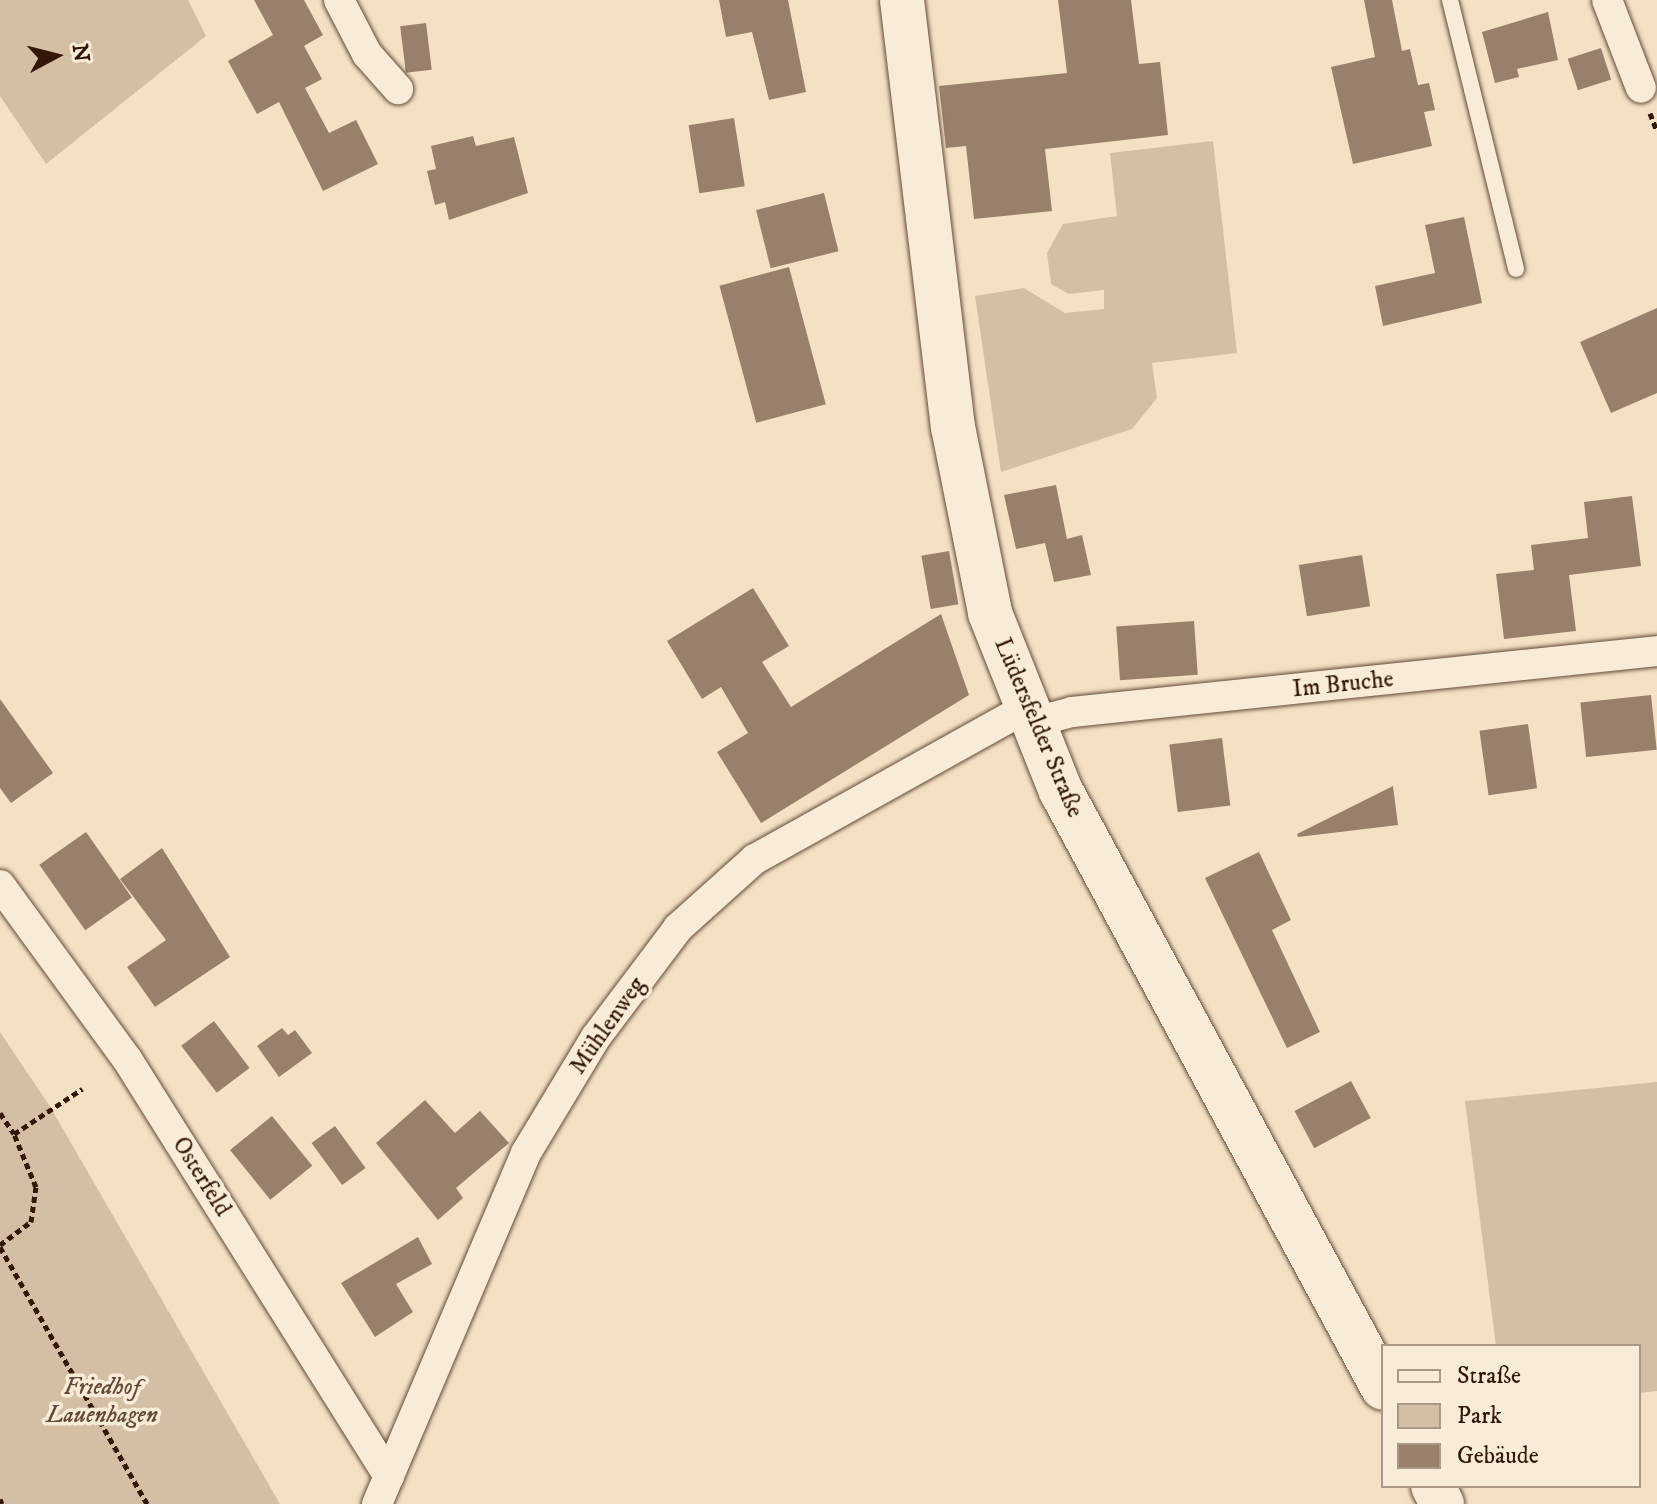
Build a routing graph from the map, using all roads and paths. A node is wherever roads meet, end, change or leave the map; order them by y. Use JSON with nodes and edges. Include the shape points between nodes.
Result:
{"nodes":[{"id":1,"x":339,"y":0,"type":"edge"},
{"id":2,"x":902,"y":0,"type":"edge"},
{"id":3,"x":1450,"y":0,"type":"edge"},
{"id":4,"x":1607,"y":0,"type":"edge"},
{"id":5,"x":1641,"y":88,"type":"dead end"},
{"id":6,"x":398,"y":89,"type":"dead end"},
{"id":7,"x":1516,"y":269,"type":"dead end"},
{"id":8,"x":1657,"y":651,"type":"edge"},
{"id":9,"x":1028,"y":716,"type":"junction"},
{"id":10,"x":0,"y":885,"type":"edge"},
{"id":11,"x":82,"y":1089,"type":"dead end"},
{"id":12,"x":0,"y":1113,"type":"edge"},
{"id":13,"x":14,"y":1134,"type":"junction"},
{"id":14,"x":0,"y":1246,"type":"edge"},
{"id":15,"x":1381,"y":1384,"type":"edge"},
{"id":16,"x":383,"y":1490,"type":"edge"},
{"id":17,"x":147,"y":1504,"type":"edge"}],
"edges":[{"from":1,"to":6,"type":"street","via":[[367,54]]},
{"from":2,"to":9,"type":"street","name":"Lüdersfelder Straße","via":[[965,509],[990,613]]},
{"from":3,"to":7,"type":"lane"},
{"from":4,"to":5,"type":"street"},
{"from":8,"to":9,"type":"street","name":"Im Bruche"},
{"from":9,"to":15,"type":"street","name":"Lüdersfelder Straße","via":[[1061,791]]},
{"from":9,"to":16,"type":"street","name":"Mühlenweg","via":[[755,859],[678,928],[596,1037],[526,1153]]},
{"from":10,"to":16,"type":"street","name":"Osterfeld","via":[[127,1059]]},
{"from":11,"to":13,"type":"path"},
{"from":12,"to":13,"type":"path"},
{"from":13,"to":14,"type":"path","via":[[36,1187],[31,1222]]},
{"from":14,"to":17,"type":"path"}]}
